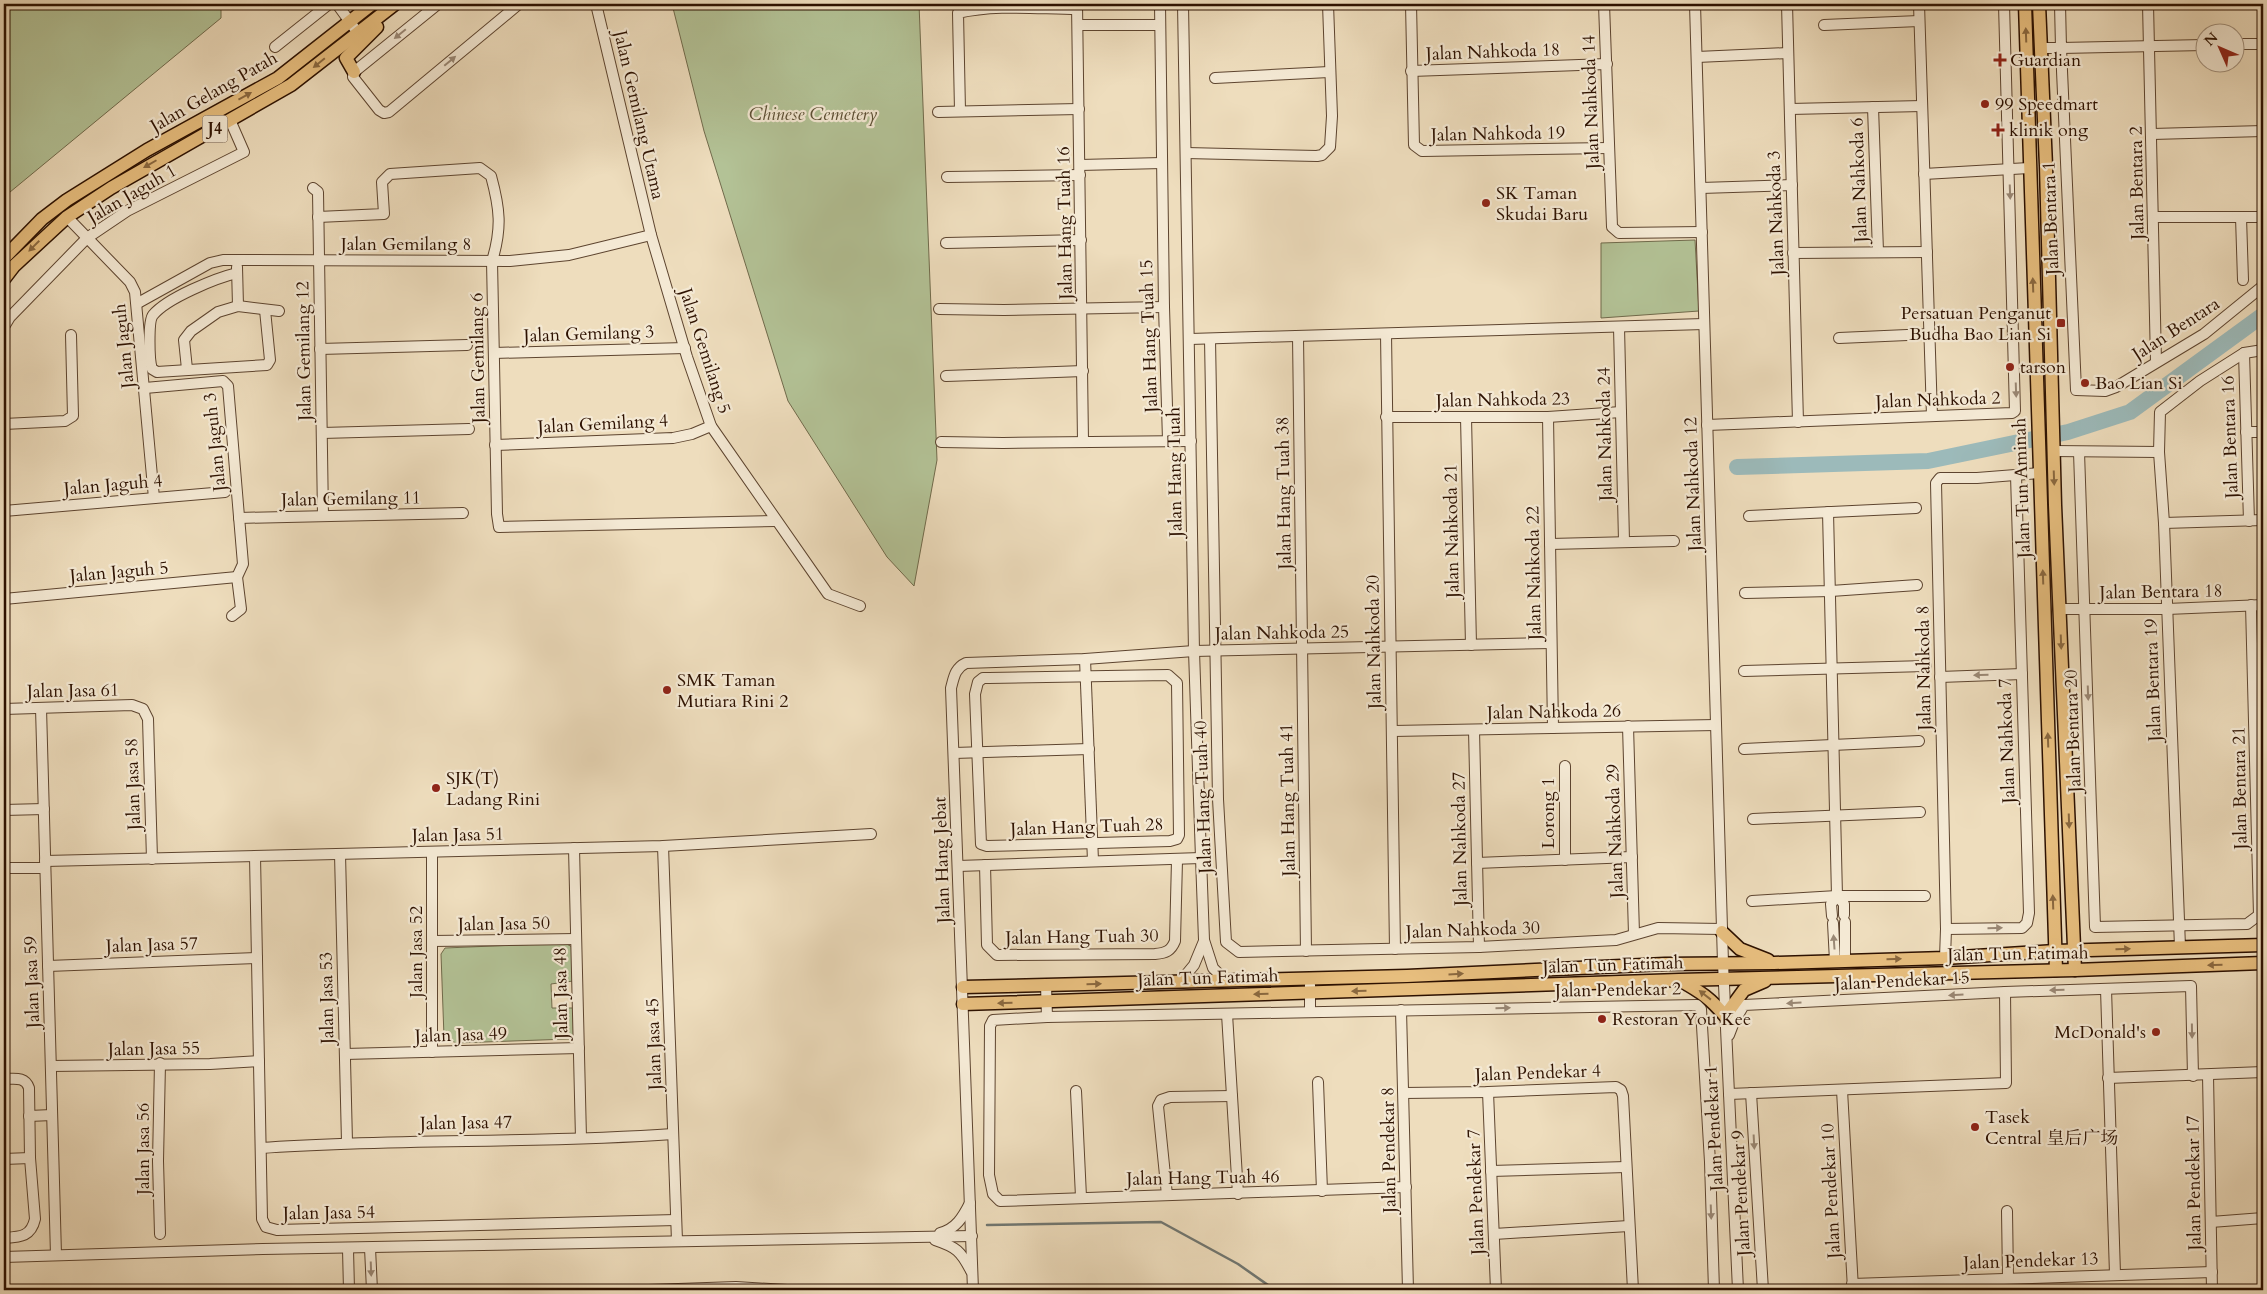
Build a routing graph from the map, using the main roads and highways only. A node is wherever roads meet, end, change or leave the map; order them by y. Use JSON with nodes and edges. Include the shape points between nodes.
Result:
{"nodes":[{"id":1,"x":372,"y":4,"type":"edge"},
{"id":2,"x":397,"y":4,"type":"edge"},
{"id":3,"x":2025,"y":4,"type":"edge"},
{"id":4,"x":2039,"y":4,"type":"edge"},
{"id":5,"x":354,"y":72,"type":"road end"},
{"id":6,"x":104,"y":176,"type":"junction"},
{"id":7,"x":67,"y":217,"type":"junction"},
{"id":8,"x":15,"y":246,"type":"junction"},
{"id":9,"x":4,"y":258,"type":"edge"},
{"id":10,"x":4,"y":279,"type":"edge"},
{"id":11,"x":1722,"y":930,"type":"road end"},
{"id":12,"x":2263,"y":945,"type":"edge"},
{"id":13,"x":2074,"y":950,"type":"junction"},
{"id":14,"x":2055,"y":951,"type":"junction"},
{"id":15,"x":1840,"y":961,"type":"junction"},
{"id":16,"x":1774,"y":963,"type":"junction"},
{"id":17,"x":2263,"y":963,"type":"edge"},
{"id":18,"x":2056,"y":970,"type":"junction"},
{"id":19,"x":2075,"y":970,"type":"junction"},
{"id":20,"x":1884,"y":975,"type":"junction"},
{"id":21,"x":1775,"y":978,"type":"junction"},
{"id":22,"x":1679,"y":980,"type":"junction"},
{"id":23,"x":963,"y":987,"type":"road end"},
{"id":24,"x":963,"y":1004,"type":"road end"}],
"edges":[{"from":6,"to":1,"type":"main road","name":"Jalan Gelang Patah","number":"J4","one_way":true,"via":[[278,78]]},
{"from":2,"to":5,"type":"main road","via":[[346,58]]},
{"from":2,"to":7,"type":"main road","name":"Jalan Gelang Patah","number":"J4","one_way":true,"via":[[291,85],[111,188]]},
{"from":14,"to":3,"type":"main road","name":"Jalan Tun Aminah","one_way":true},
{"from":4,"to":13,"type":"main road","name":"Jalan Tun Aminah","one_way":true},
{"from":6,"to":7,"type":"main road","via":[[78,198]]},
{"from":6,"to":8,"type":"main road","name":"Jalan Gelang Patah","number":"J4","via":[[66,200]]},
{"from":7,"to":8,"type":"main road","via":[[49,220]]},
{"from":7,"to":10,"type":"main road","number":"J4","one_way":true,"via":[[20,259]]},
{"from":8,"to":9,"type":"main road","number":"J4"},
{"from":11,"to":16,"type":"main road","via":[[1740,948]]},
{"from":13,"to":12,"type":"main road","name":"Jalan Tun Fatimah","one_way":true},
{"from":13,"to":14,"type":"main road","name":"Jalan Tun Fatimah"},
{"from":13,"to":19,"type":"main road","name":"Jalan Tun Aminah"},
{"from":15,"to":14,"type":"main road","name":"Jalan Tun Fatimah","one_way":true},
{"from":14,"to":18,"type":"main road","name":"Jalan Tun Aminah"},
{"from":15,"to":16,"type":"main road","name":"Jalan Tun Fatimah"},
{"from":15,"to":20,"type":"main road","via":[[1836,966],[1842,971],[1878,969]]},
{"from":23,"to":16,"type":"main road","name":"Jalan Tun Fatimah","one_way":true},
{"from":17,"to":19,"type":"main road","name":"Jalan Tun Fatimah","one_way":true},
{"from":18,"to":19,"type":"main road","name":"Jalan Tun Fatimah"},
{"from":18,"to":20,"type":"main road","name":"Jalan Tun Fatimah"},
{"from":20,"to":21,"type":"main road","name":"Jalan Tun Fatimah"},
{"from":21,"to":22,"type":"main road","name":"Jalan Tun Fatimah"},
{"from":21,"to":22,"type":"main road","one_way":true,"via":[[1744,990],[1726,1016],[1699,990]]},
{"from":22,"to":24,"type":"main road","name":"Jalan Tun Fatimah","one_way":true}]}
